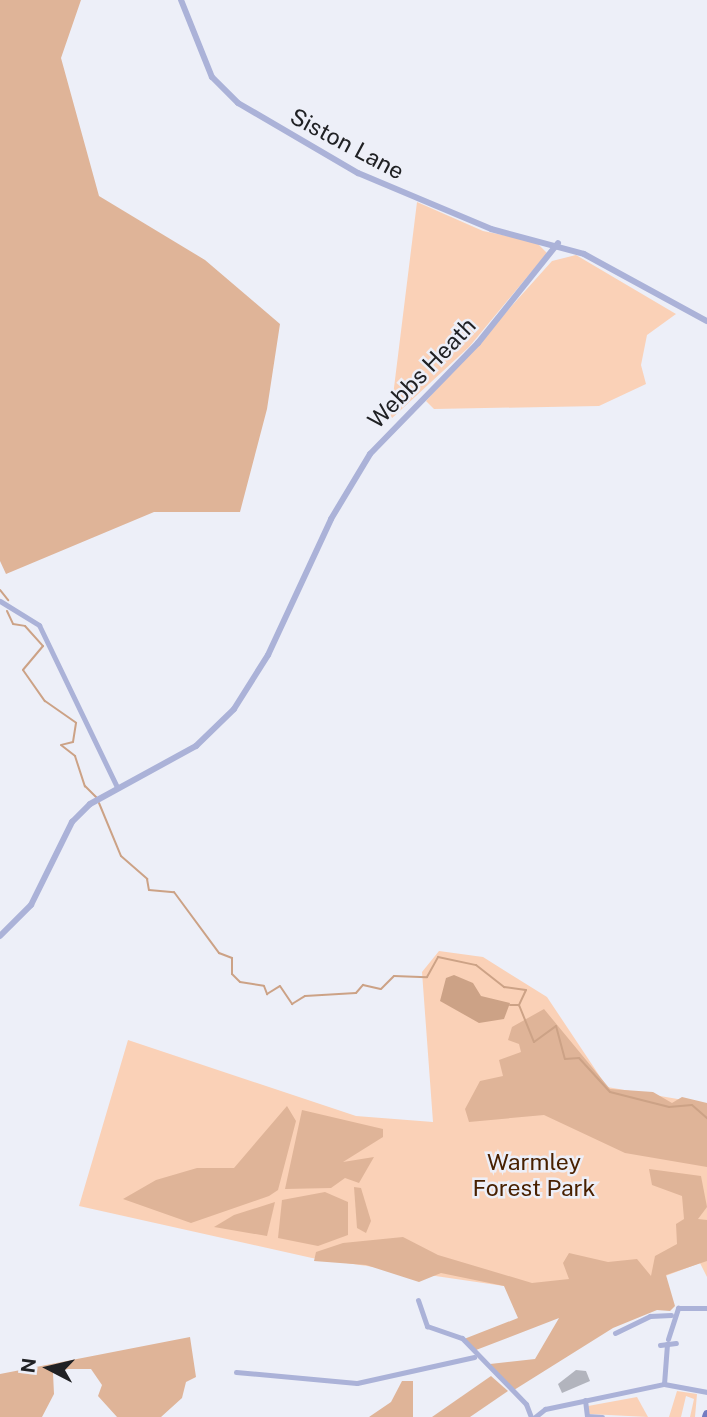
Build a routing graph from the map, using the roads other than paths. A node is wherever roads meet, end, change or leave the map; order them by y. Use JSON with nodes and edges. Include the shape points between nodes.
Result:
{"nodes":[{"id":1,"x":181,"y":0,"type":"edge"},
{"id":2,"x":558,"y":243,"type":"junction"},
{"id":3,"x":707,"y":321,"type":"edge"},
{"id":4,"x":0,"y":601,"type":"edge"},
{"id":5,"x":117,"y":787,"type":"junction"},
{"id":6,"x":0,"y":936,"type":"edge"},
{"id":7,"x":418,"y":1300,"type":"dead end"},
{"id":8,"x":707,"y":1308,"type":"edge"},
{"id":9,"x":671,"y":1315,"type":"junction"},
{"id":10,"x":615,"y":1333,"type":"dead end"},
{"id":11,"x":665,"y":1343,"type":"junction"},
{"id":12,"x":676,"y":1343,"type":"dead end"},
{"id":13,"x":473,"y":1355,"type":"junction"},
{"id":14,"x":236,"y":1372,"type":"dead end"},
{"id":15,"x":664,"y":1384,"type":"junction"},
{"id":16,"x":707,"y":1392,"type":"edge"},
{"id":17,"x":585,"y":1400,"type":"junction"},
{"id":18,"x":526,"y":1404,"type":"junction"},
{"id":19,"x":543,"y":1409,"type":"junction"},
{"id":20,"x":533,"y":1417,"type":"edge"},
{"id":21,"x":602,"y":1417,"type":"edge"}],
"edges":[{"from":1,"to":2,"type":"street","name":"Siston Lane","via":[[212,77],[238,103],[358,173],[428,204],[491,229]]},
{"from":2,"to":3,"type":"street"},
{"from":2,"to":5,"type":"street","name":"Webbs Heath","via":[[478,343],[370,454],[331,519],[268,655],[234,709],[196,746]]},
{"from":4,"to":5,"type":"street","via":[[39,625]]},
{"from":5,"to":6,"type":"street","name":"Webbs Heath","via":[[72,822],[31,905]]},
{"from":7,"to":13,"type":"street","via":[[427,1326],[462,1338]]},
{"from":8,"to":9,"type":"street","via":[[687,1304]]},
{"from":9,"to":10,"type":"street","via":[[650,1316]]},
{"from":9,"to":11,"type":"street"},
{"from":11,"to":12,"type":"street"},
{"from":11,"to":15,"type":"street"},
{"from":13,"to":14,"type":"street","via":[[357,1382]]},
{"from":13,"to":18,"type":"street"},
{"from":15,"to":16,"type":"street"},
{"from":15,"to":17,"type":"street"},
{"from":17,"to":19,"type":"street"},
{"from":17,"to":21,"type":"street","via":[[587,1416]]},
{"from":18,"to":19,"type":"street"},
{"from":18,"to":20,"type":"street"},
{"from":19,"to":20,"type":"street"}]}
